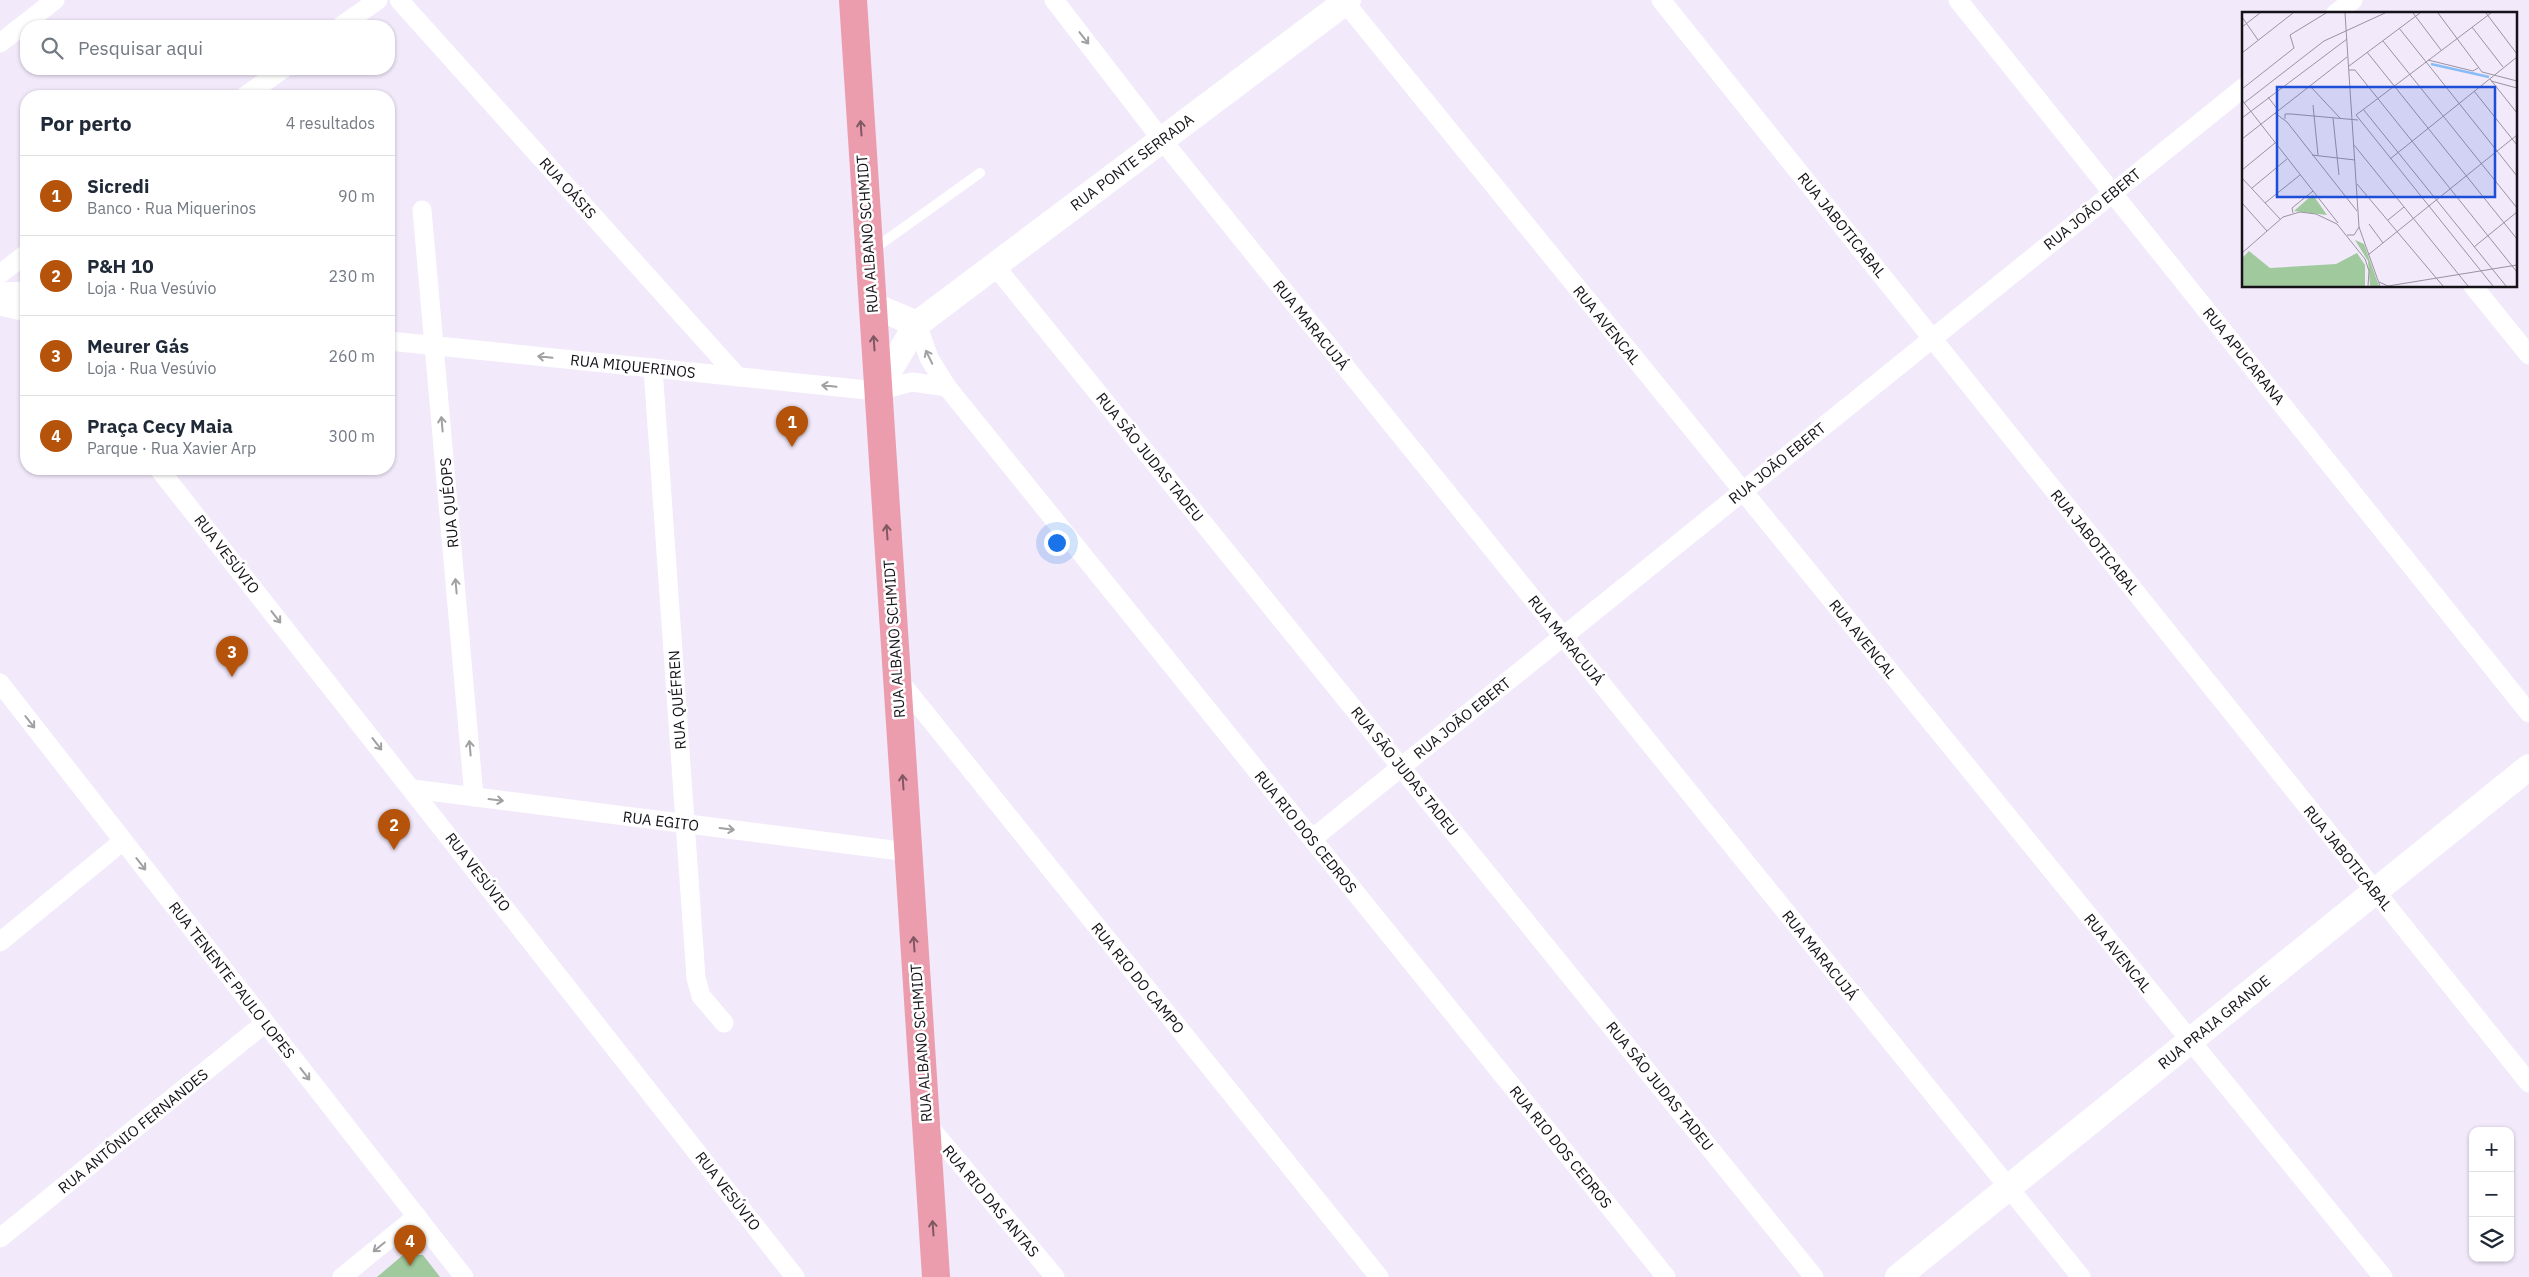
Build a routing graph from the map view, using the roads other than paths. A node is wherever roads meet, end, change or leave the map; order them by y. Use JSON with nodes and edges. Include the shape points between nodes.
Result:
{"nodes":[{"id":1,"x":55,"y":0,"type":"edge"},
{"id":2,"x":378,"y":0,"type":"edge"},
{"id":3,"x":399,"y":0,"type":"edge"},
{"id":4,"x":853,"y":0,"type":"edge"},
{"id":5,"x":1054,"y":0,"type":"edge"},
{"id":6,"x":1661,"y":0,"type":"edge"},
{"id":7,"x":1958,"y":0,"type":"edge"},
{"id":8,"x":2352,"y":0,"type":"edge"},
{"id":9,"x":1345,"y":1,"type":"edge"},
{"id":10,"x":2338,"y":12,"type":"edge"},
{"id":11,"x":29,"y":20,"type":"edge"},
{"id":12,"x":350,"y":20,"type":"edge"},
{"id":13,"x":20,"y":27,"type":"edge"},
{"id":14,"x":0,"y":43,"type":"edge"},
{"id":15,"x":275,"y":75,"type":"edge"},
{"id":16,"x":2242,"y":89,"type":"edge"},
{"id":17,"x":253,"y":90,"type":"edge"},
{"id":18,"x":1162,"y":140,"type":"junction"},
{"id":19,"x":980,"y":174,"type":"dead end"},
{"id":20,"x":2113,"y":193,"type":"junction"},
{"id":21,"x":422,"y":210,"type":"dead end"},
{"id":22,"x":868,"y":253,"type":"junction"},
{"id":23,"x":20,"y":257,"type":"edge"},
{"id":24,"x":3,"y":266,"type":"edge"},
{"id":25,"x":995,"y":266,"type":"junction"},
{"id":26,"x":2475,"y":288,"type":"edge"},
{"id":27,"x":20,"y":290,"type":"edge"},
{"id":28,"x":0,"y":292,"type":"edge"},
{"id":29,"x":872,"y":305,"type":"junction"},
{"id":30,"x":0,"y":306,"type":"edge"},
{"id":31,"x":20,"y":311,"type":"edge"},
{"id":32,"x":917,"y":324,"type":"junction"},
{"id":33,"x":1932,"y":338,"type":"junction"},
{"id":34,"x":395,"y":342,"type":"edge"},
{"id":35,"x":435,"y":346,"type":"junction"},
{"id":36,"x":2529,"y":356,"type":"edge"},
{"id":37,"x":653,"y":368,"type":"junction"},
{"id":38,"x":738,"y":377,"type":"junction"},
{"id":39,"x":947,"y":387,"type":"junction"},
{"id":40,"x":877,"y":391,"type":"junction"},
{"id":41,"x":164,"y":475,"type":"edge"},
{"id":42,"x":1742,"y":491,"type":"junction"},
{"id":43,"x":1563,"y":636,"type":"junction"},
{"id":44,"x":896,"y":678,"type":"junction"},
{"id":45,"x":0,"y":683,"type":"edge"},
{"id":46,"x":2529,"y":713,"type":"edge"},
{"id":47,"x":1401,"y":767,"type":"junction"},
{"id":48,"x":2529,"y":767,"type":"edge"},
{"id":49,"x":413,"y":789,"type":"junction"},
{"id":50,"x":474,"y":797,"type":"junction"},
{"id":51,"x":686,"y":824,"type":"junction"},
{"id":52,"x":1312,"y":839,"type":"junction"},
{"id":53,"x":123,"y":841,"type":"junction"},
{"id":54,"x":908,"y":852,"type":"junction"},
{"id":55,"x":2375,"y":891,"type":"junction"},
{"id":56,"x":0,"y":942,"type":"edge"},
{"id":57,"x":266,"y":1023,"type":"junction"},
{"id":58,"x":724,"y":1023,"type":"dead end"},
{"id":59,"x":2190,"y":1041,"type":"junction"},
{"id":60,"x":2529,"y":1083,"type":"edge"},
{"id":61,"x":927,"y":1124,"type":"junction"},
{"id":62,"x":2009,"y":1188,"type":"junction"},
{"id":63,"x":416,"y":1216,"type":"junction"},
{"id":64,"x":0,"y":1238,"type":"edge"},
{"id":65,"x":342,"y":1277,"type":"edge"},
{"id":66,"x":464,"y":1277,"type":"edge"},
{"id":67,"x":795,"y":1277,"type":"edge"},
{"id":68,"x":936,"y":1277,"type":"edge"},
{"id":69,"x":1055,"y":1277,"type":"edge"},
{"id":70,"x":1379,"y":1277,"type":"edge"},
{"id":71,"x":1666,"y":1277,"type":"edge"},
{"id":72,"x":1814,"y":1277,"type":"edge"},
{"id":73,"x":1898,"y":1277,"type":"edge"},
{"id":74,"x":2081,"y":1277,"type":"edge"},
{"id":75,"x":2382,"y":1277,"type":"edge"}],
"edges":[{"from":1,"to":11,"type":"street"},
{"from":2,"to":12,"type":"street"},
{"from":3,"to":38,"type":"street","name":"RUA OÁSIS"},
{"from":22,"to":4,"type":"main road","name":"RUA ALBANO SCHMIDT","one_way":true},
{"from":5,"to":18,"type":"street","name":"RUA MARACUJÁ","one_way":true},
{"from":6,"to":33,"type":"street","name":"RUA JABOTICABAL"},
{"from":7,"to":20,"type":"street","name":"RUA APUCARANA"},
{"from":8,"to":10,"type":"street"},
{"from":9,"to":18,"type":"street","name":"RUA PONTE SERRADA"},
{"from":9,"to":42,"type":"street","name":"RUA AVENCAL"},
{"from":13,"to":14,"type":"street"},
{"from":15,"to":17,"type":"street"},
{"from":16,"to":20,"type":"street","name":"RUA JOÃO EBERT"},
{"from":18,"to":25,"type":"street","name":"RUA PONTE SERRADA"},
{"from":18,"to":43,"type":"street","name":"RUA MARACUJÁ"},
{"from":19,"to":22,"type":"lane"},
{"from":20,"to":33,"type":"street","name":"RUA JOÃO EBERT"},
{"from":20,"to":46,"type":"street","name":"RUA APUCARANA"},
{"from":21,"to":35,"type":"street","name":"RUA QUÉOPS"},
{"from":22,"to":29,"type":"main road","name":"RUA ALBANO SCHMIDT"},
{"from":23,"to":24,"type":"street"},
{"from":25,"to":32,"type":"street","name":"RUA PONTE SERRADA"},
{"from":25,"to":47,"type":"street","name":"RUA SÃO JUDAS TADEU"},
{"from":26,"to":36,"type":"street"},
{"from":27,"to":28,"type":"street"},
{"from":29,"to":32,"type":"street"},
{"from":40,"to":29,"type":"main road","name":"RUA ALBANO SCHMIDT","one_way":true},
{"from":30,"to":31,"type":"street"},
{"from":39,"to":32,"type":"street","name":"RUA RIO DOS CEDROS","one_way":true,"via":[[929,358]]},
{"from":32,"to":40,"type":"street","name":"RUA PONTE SERRADA"},
{"from":33,"to":42,"type":"street","name":"RUA JOÃO EBERT"},
{"from":33,"to":55,"type":"street","name":"RUA JABOTICABAL"},
{"from":34,"to":35,"type":"street","name":"RUA MIQUERINOS"},
{"from":37,"to":35,"type":"street","name":"RUA MIQUERINOS","one_way":true},
{"from":50,"to":35,"type":"street","name":"RUA QUÉOPS","one_way":true},
{"from":37,"to":38,"type":"street","name":"RUA MIQUERINOS"},
{"from":37,"to":51,"type":"street","name":"RUA QUÉFREN"},
{"from":40,"to":38,"type":"street","name":"RUA MIQUERINOS","one_way":true},
{"from":39,"to":40,"type":"street","via":[[912,382]]},
{"from":39,"to":52,"type":"street","name":"RUA RIO DOS CEDROS"},
{"from":44,"to":40,"type":"main road","name":"RUA ALBANO SCHMIDT","one_way":true},
{"from":41,"to":49,"type":"street","name":"RUA VESÚVIO","one_way":true},
{"from":42,"to":43,"type":"street","name":"RUA JOÃO EBERT"},
{"from":42,"to":59,"type":"street","name":"RUA AVENCAL"},
{"from":43,"to":47,"type":"street","name":"RUA JOÃO EBERT"},
{"from":43,"to":62,"type":"street","name":"RUA MARACUJÁ"},
{"from":54,"to":44,"type":"main road","name":"RUA ALBANO SCHMIDT","one_way":true},
{"from":44,"to":70,"type":"street","name":"RUA RIO DO CAMPO"},
{"from":45,"to":53,"type":"street","name":"RUA TENENTE PAULO LOPES","one_way":true},
{"from":47,"to":52,"type":"street","name":"RUA JOÃO EBERT"},
{"from":47,"to":72,"type":"street","name":"RUA SÃO JUDAS TADEU"},
{"from":48,"to":55,"type":"street","name":"RUA PRAIA GRANDE"},
{"from":49,"to":50,"type":"street","name":"RUA EGITO"},
{"from":49,"to":67,"type":"street","name":"RUA VESÚVIO"},
{"from":50,"to":51,"type":"street","name":"RUA EGITO","one_way":true},
{"from":51,"to":54,"type":"street","name":"RUA EGITO","one_way":true},
{"from":51,"to":58,"type":"street","name":"RUA QUÉFREN","via":[[696,978],[701,996]]},
{"from":52,"to":71,"type":"street","name":"RUA RIO DOS CEDROS"},
{"from":53,"to":56,"type":"street"},
{"from":53,"to":57,"type":"street","name":"RUA TENENTE PAULO LOPES","one_way":true},
{"from":61,"to":54,"type":"main road","name":"RUA ALBANO SCHMIDT","one_way":true},
{"from":55,"to":59,"type":"street","name":"RUA PRAIA GRANDE"},
{"from":55,"to":60,"type":"street","name":"RUA JABOTICABAL"},
{"from":57,"to":63,"type":"street","name":"RUA TENENTE PAULO LOPES","one_way":true},
{"from":57,"to":64,"type":"street","name":"RUA ANTÔNIO FERNANDES"},
{"from":59,"to":62,"type":"street","name":"RUA PRAIA GRANDE"},
{"from":59,"to":75,"type":"street","name":"RUA AVENCAL"},
{"from":68,"to":61,"type":"main road","name":"RUA ALBANO SCHMIDT","one_way":true},
{"from":61,"to":69,"type":"street","name":"RUA RIO DAS ANTAS"},
{"from":62,"to":73,"type":"street","name":"RUA PRAIA GRANDE"},
{"from":62,"to":74,"type":"street","name":"RUA MARACUJÁ"},
{"from":63,"to":65,"type":"street","one_way":true},
{"from":63,"to":66,"type":"street","name":"RUA TENENTE PAULO LOPES"}]}
